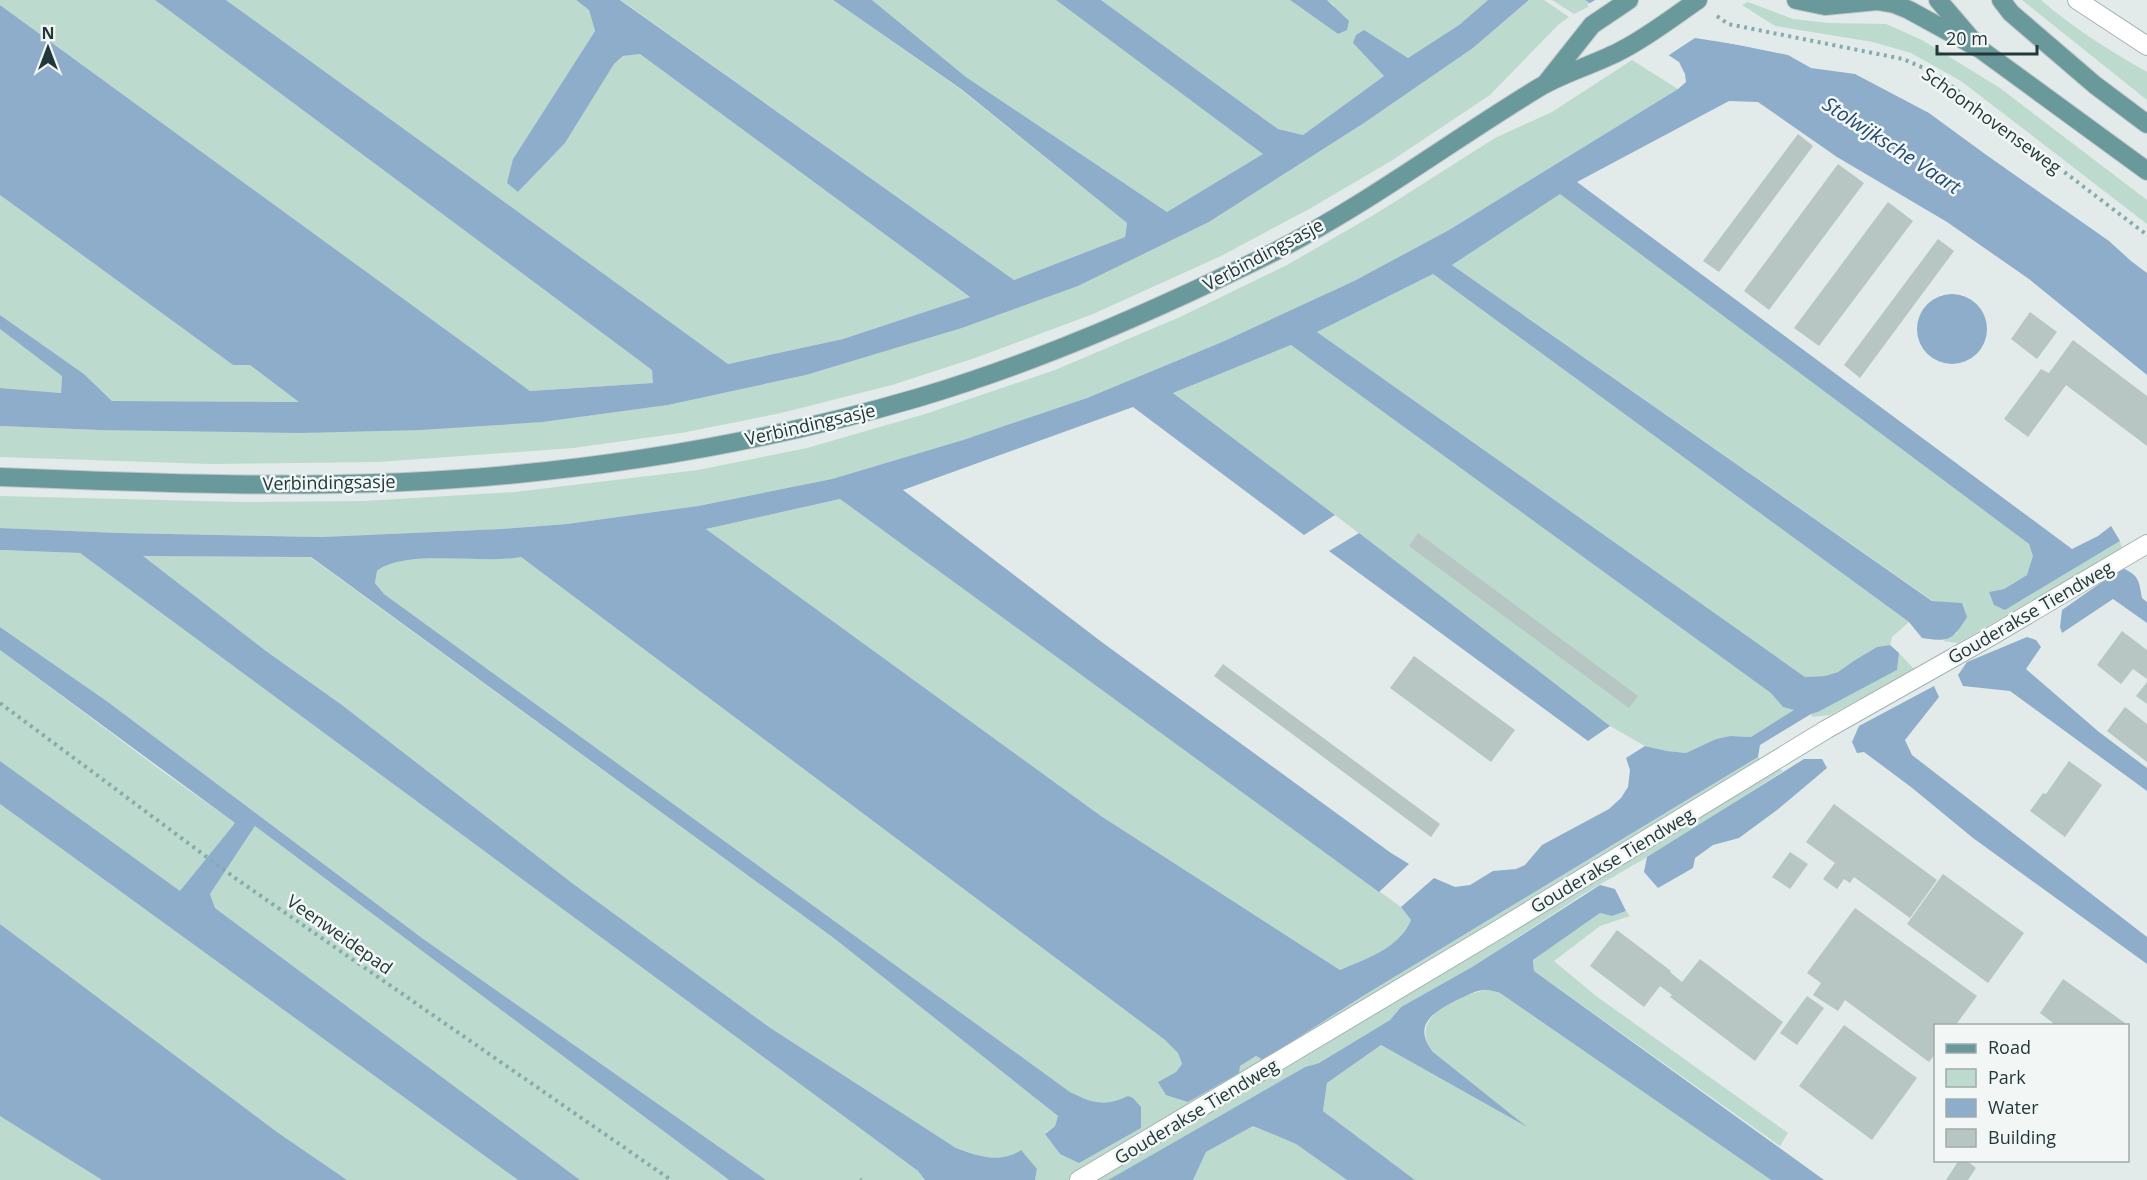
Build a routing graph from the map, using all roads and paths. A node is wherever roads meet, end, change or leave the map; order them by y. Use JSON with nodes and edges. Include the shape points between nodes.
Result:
{"nodes":[{"id":1,"x":1629,"y":0,"type":"edge"},
{"id":2,"x":1698,"y":0,"type":"edge"},
{"id":3,"x":1796,"y":0,"type":"edge"},
{"id":4,"x":1938,"y":0,"type":"edge"},
{"id":5,"x":1987,"y":0,"type":"edge"},
{"id":6,"x":2077,"y":0,"type":"edge"},
{"id":7,"x":2006,"y":6,"type":"edge"},
{"id":8,"x":1713,"y":12,"type":"dead end"},
{"id":9,"x":2147,"y":46,"type":"edge"},
{"id":10,"x":1980,"y":49,"type":"junction"},
{"id":11,"x":1545,"y":84,"type":"junction"},
{"id":12,"x":2147,"y":124,"type":"edge"},
{"id":13,"x":2147,"y":171,"type":"edge"},
{"id":14,"x":2147,"y":235,"type":"edge"},
{"id":15,"x":0,"y":477,"type":"edge"},
{"id":16,"x":2147,"y":544,"type":"edge"},
{"id":17,"x":0,"y":703,"type":"edge"},
{"id":18,"x":671,"y":1180,"type":"edge"},
{"id":19,"x":1079,"y":1180,"type":"edge"}],
"edges":[{"from":1,"to":11,"type":"main road","name":"Verbindingsasje","via":[[1592,25]]},
{"from":2,"to":11,"type":"main road","name":"Verbindingsasje","via":[[1626,48]]},
{"from":3,"to":10,"type":"main road","via":[[1825,6],[1894,4]]},
{"from":4,"to":10,"type":"main road"},
{"from":5,"to":7,"type":"main road"},
{"from":6,"to":9,"type":"street"},
{"from":7,"to":12,"type":"main road","via":[[2095,85]]},
{"from":8,"to":14,"type":"path","name":"Schoonhovenseweg","via":[[1728,24],[1903,59],[1933,72]]},
{"from":10,"to":13,"type":"main road"},
{"from":11,"to":15,"type":"main road","name":"Verbindingsasje","via":[[1275,251],[1173,301],[1048,354],[918,398],[800,428],[646,458],[491,476],[364,483]]},
{"from":16,"to":19,"type":"street","name":"Gouderakse Tiendweg","via":[[1827,729]]},
{"from":17,"to":18,"type":"path","name":"Veenweidepad","via":[[235,878]]}]}
